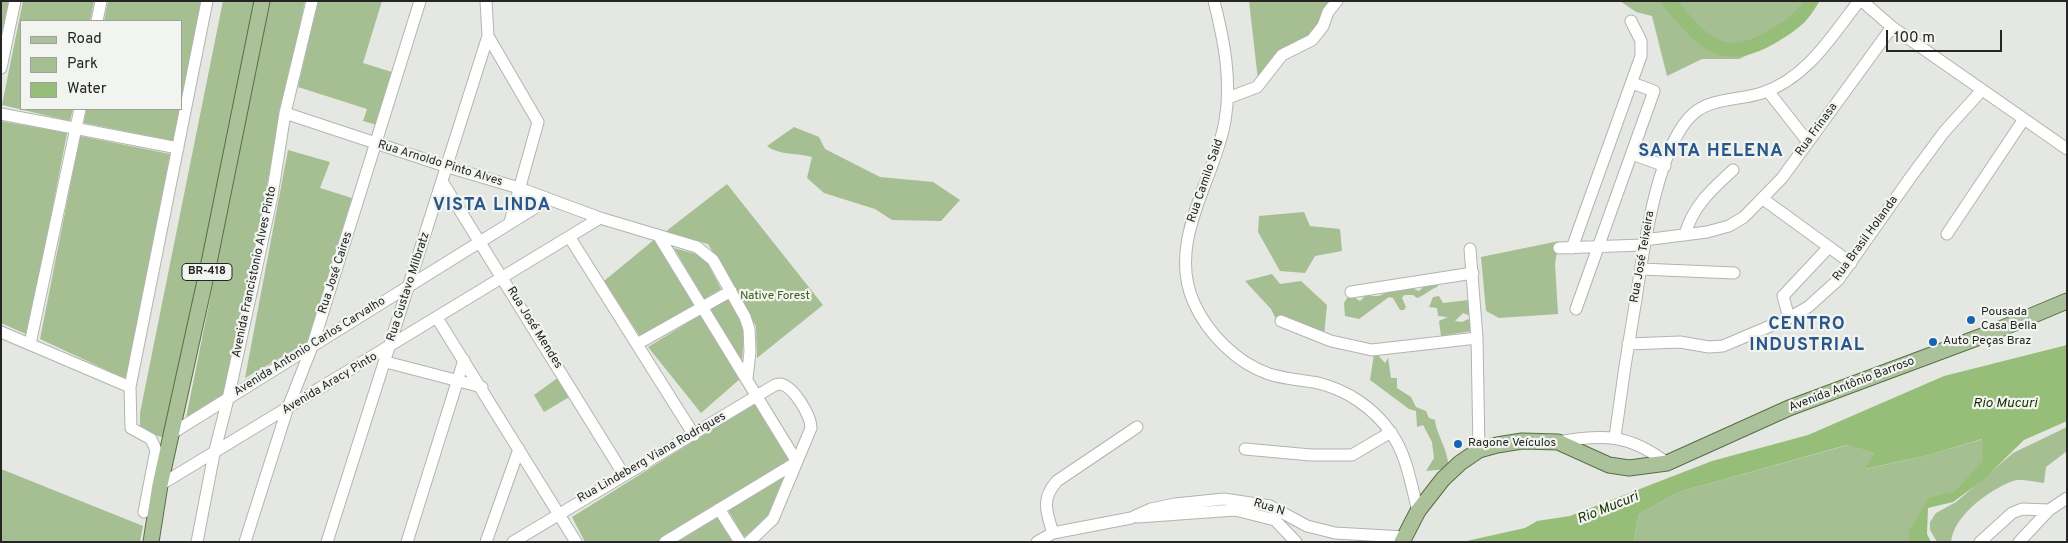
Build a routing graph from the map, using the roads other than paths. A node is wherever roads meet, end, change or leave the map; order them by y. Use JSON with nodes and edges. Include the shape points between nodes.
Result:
{"nodes":[{"id":1,"x":15,"y":1,"type":"edge"},
{"id":2,"x":101,"y":1,"type":"edge"},
{"id":3,"x":207,"y":1,"type":"edge"},
{"id":4,"x":262,"y":1,"type":"edge"},
{"id":5,"x":312,"y":1,"type":"edge"},
{"id":6,"x":420,"y":1,"type":"edge"},
{"id":7,"x":486,"y":1,"type":"edge"},
{"id":8,"x":1214,"y":1,"type":"edge"},
{"id":9,"x":1338,"y":1,"type":"edge"},
{"id":10,"x":1860,"y":1,"type":"edge"},
{"id":11,"x":97,"y":20,"type":"edge"},
{"id":12,"x":1631,"y":21,"type":"dead end"},
{"id":13,"x":1892,"y":27,"type":"junction"},
{"id":14,"x":488,"y":36,"type":"junction"},
{"id":15,"x":1,"y":68,"type":"edge"},
{"id":16,"x":1632,"y":83,"type":"junction"},
{"id":17,"x":1982,"y":90,"type":"junction"},
{"id":18,"x":1768,"y":91,"type":"junction"},
{"id":19,"x":1228,"y":98,"type":"junction"},
{"id":20,"x":80,"y":110,"type":"edge"},
{"id":21,"x":285,"y":112,"type":"junction"},
{"id":22,"x":1,"y":114,"type":"edge"},
{"id":23,"x":2024,"y":119,"type":"junction"},
{"id":24,"x":76,"y":128,"type":"junction"},
{"id":25,"x":1808,"y":142,"type":"junction"},
{"id":26,"x":377,"y":144,"type":"junction"},
{"id":27,"x":178,"y":148,"type":"junction"},
{"id":28,"x":2067,"y":149,"type":"edge"},
{"id":29,"x":1632,"y":154,"type":"junction"},
{"id":30,"x":1665,"y":166,"type":"junction"},
{"id":31,"x":448,"y":167,"type":"junction"},
{"id":32,"x":1733,"y":170,"type":"dead end"},
{"id":33,"x":443,"y":183,"type":"junction"},
{"id":34,"x":519,"y":188,"type":"junction"},
{"id":35,"x":548,"y":199,"type":"junction"},
{"id":36,"x":1762,"y":199,"type":"junction"},
{"id":37,"x":600,"y":218,"type":"junction"},
{"id":38,"x":510,"y":222,"type":"junction"},
{"id":39,"x":1947,"y":234,"type":"dead end"},
{"id":40,"x":658,"y":235,"type":"junction"},
{"id":41,"x":1685,"y":236,"type":"junction"},
{"id":42,"x":570,"y":238,"type":"junction"},
{"id":43,"x":480,"y":242,"type":"junction"},
{"id":44,"x":1644,"y":242,"type":"junction"},
{"id":45,"x":1598,"y":246,"type":"junction"},
{"id":46,"x":1559,"y":248,"type":"dead end"},
{"id":47,"x":1572,"y":248,"type":"junction"},
{"id":48,"x":1828,"y":248,"type":"junction"},
{"id":49,"x":1470,"y":249,"type":"dead end"},
{"id":50,"x":1851,"y":263,"type":"junction"},
{"id":51,"x":1640,"y":269,"type":"junction"},
{"id":52,"x":1473,"y":272,"type":"junction"},
{"id":53,"x":1734,"y":273,"type":"dead end"},
{"id":54,"x":503,"y":278,"type":"junction"},
{"id":55,"x":410,"y":285,"type":"junction"},
{"id":56,"x":731,"y":291,"type":"junction"},
{"id":57,"x":1351,"y":292,"type":"dead end"},
{"id":58,"x":2067,"y":301,"type":"edge"},
{"id":59,"x":702,"y":307,"type":"junction"},
{"id":60,"x":1576,"y":309,"type":"dead end"},
{"id":61,"x":438,"y":318,"type":"junction"},
{"id":62,"x":1789,"y":318,"type":"junction"},
{"id":63,"x":1281,"y":320,"type":"dead end"},
{"id":64,"x":1,"y":332,"type":"edge"},
{"id":65,"x":1477,"y":338,"type":"junction"},
{"id":66,"x":30,"y":344,"type":"junction"},
{"id":67,"x":313,"y":344,"type":"junction"},
{"id":68,"x":637,"y":344,"type":"junction"},
{"id":69,"x":1628,"y":344,"type":"junction"},
{"id":70,"x":390,"y":347,"type":"junction"},
{"id":71,"x":464,"y":360,"type":"junction"},
{"id":72,"x":386,"y":362,"type":"junction"},
{"id":73,"x":746,"y":378,"type":"junction"},
{"id":74,"x":459,"y":380,"type":"junction"},
{"id":75,"x":130,"y":387,"type":"junction"},
{"id":76,"x":482,"y":388,"type":"junction"},
{"id":77,"x":757,"y":396,"type":"junction"},
{"id":78,"x":228,"y":399,"type":"junction"},
{"id":79,"x":287,"y":410,"type":"junction"},
{"id":80,"x":1137,"y":427,"type":"dead end"},
{"id":81,"x":174,"y":432,"type":"junction"},
{"id":82,"x":1391,"y":432,"type":"junction"},
{"id":83,"x":694,"y":435,"type":"junction"},
{"id":84,"x":1615,"y":437,"type":"junction"},
{"id":85,"x":1558,"y":442,"type":"junction"},
{"id":86,"x":519,"y":449,"type":"junction"},
{"id":87,"x":1245,"y":449,"type":"dead end"},
{"id":88,"x":1479,"y":450,"type":"junction"},
{"id":89,"x":214,"y":454,"type":"junction"},
{"id":90,"x":797,"y":462,"type":"junction"},
{"id":91,"x":1667,"y":463,"type":"junction"},
{"id":92,"x":624,"y":475,"type":"junction"},
{"id":93,"x":160,"y":485,"type":"junction"},
{"id":94,"x":2067,"y":498,"type":"edge"},
{"id":95,"x":1213,"y":505,"type":"junction"},
{"id":96,"x":719,"y":509,"type":"junction"},
{"id":97,"x":2049,"y":510,"type":"junction"},
{"id":98,"x":1418,"y":511,"type":"junction"},
{"id":99,"x":144,"y":512,"type":"dead end"},
{"id":100,"x":558,"y":514,"type":"junction"},
{"id":101,"x":1290,"y":514,"type":"junction"},
{"id":102,"x":1282,"y":525,"type":"junction"},
{"id":103,"x":1307,"y":526,"type":"junction"},
{"id":104,"x":1053,"y":533,"type":"junction"},
{"id":105,"x":1403,"y":540,"type":"edge"},
{"id":106,"x":1982,"y":541,"type":"edge"},
{"id":107,"x":151,"y":542,"type":"edge"},
{"id":108,"x":197,"y":542,"type":"edge"},
{"id":109,"x":245,"y":542,"type":"edge"},
{"id":110,"x":327,"y":542,"type":"edge"},
{"id":111,"x":407,"y":542,"type":"edge"},
{"id":112,"x":486,"y":542,"type":"edge"},
{"id":113,"x":513,"y":542,"type":"edge"},
{"id":114,"x":576,"y":542,"type":"edge"},
{"id":115,"x":665,"y":542,"type":"edge"},
{"id":116,"x":740,"y":542,"type":"edge"},
{"id":117,"x":749,"y":542,"type":"edge"},
{"id":118,"x":1037,"y":542,"type":"edge"},
{"id":119,"x":1297,"y":542,"type":"edge"},
{"id":120,"x":2019,"y":542,"type":"edge"}],
"edges":[{"from":1,"to":15,"type":"street"},
{"from":2,"to":11,"type":"street"},
{"from":3,"to":27,"type":"street"},
{"from":4,"to":81,"type":"main road","number":"BR-418"},
{"from":5,"to":21,"type":"street","name":"Avenida Francistonio Alves Pinto"},
{"from":6,"to":26,"type":"street","name":"Rua José Caires"},
{"from":7,"to":14,"type":"street","name":"Rua Gustavo Milbratz"},
{"from":8,"to":19,"type":"street","name":"Rua Camilo Said","via":[[1225,49]]},
{"from":9,"to":19,"type":"street","via":[[1312,40],[1282,55],[1257,86]]},
{"from":10,"to":13,"type":"street"},
{"from":10,"to":18,"type":"street","name":"Rua José Teixeira","via":[[1803,70]]},
{"from":12,"to":16,"type":"street","via":[[1642,48]]},
{"from":13,"to":17,"type":"street"},
{"from":13,"to":25,"type":"street","name":"Rua Frinasa"},
{"from":14,"to":31,"type":"street","name":"Rua Gustavo Milbratz"},
{"from":14,"to":34,"type":"street","via":[[538,122]]},
{"from":16,"to":29,"type":"street","via":[[1654,91]]},
{"from":16,"to":47,"type":"street"},
{"from":17,"to":23,"type":"street"},
{"from":17,"to":50,"type":"street","name":"Rua Brasil Holanda","via":[[1933,148]]},
{"from":18,"to":25,"type":"street"},
{"from":18,"to":30,"type":"street","name":"Rua José Teixeira","via":[[1720,102],[1695,112],[1682,128]]},
{"from":19,"to":82,"type":"street","name":"Rua Camilo Said","via":[[1222,140],[1189,236],[1187,275],[1193,301],[1216,336],[1244,362],[1271,374],[1320,384],[1346,394],[1370,410]]},
{"from":20,"to":24,"type":"street"},
{"from":21,"to":26,"type":"street","name":"Rua Arnoldo Pinto Alves"},
{"from":21,"to":78,"type":"street","name":"Avenida Francistonio Alves Pinto","via":[[272,196]]},
{"from":22,"to":24,"type":"street"},
{"from":23,"to":28,"type":"street"},
{"from":23,"to":39,"type":"street"},
{"from":24,"to":27,"type":"street"},
{"from":24,"to":66,"type":"street"},
{"from":25,"to":36,"type":"street","name":"Rua Frinasa"},
{"from":26,"to":31,"type":"street","name":"Rua Arnoldo Pinto Alves"},
{"from":26,"to":67,"type":"street","name":"Rua José Caires"},
{"from":27,"to":75,"type":"street"},
{"from":29,"to":30,"type":"street"},
{"from":29,"to":45,"type":"street"},
{"from":30,"to":44,"type":"street","name":"Rua José Teixeira"},
{"from":31,"to":33,"type":"street","name":"Rua Gustavo Milbratz"},
{"from":31,"to":34,"type":"street","name":"Rua Arnoldo Pinto Alves"},
{"from":32,"to":41,"type":"street","via":[[1690,216]]},
{"from":33,"to":43,"type":"street","name":"Rua José Mendes"},
{"from":33,"to":55,"type":"street","name":"Rua Gustavo Milbratz"},
{"from":34,"to":35,"type":"street","name":"Rua Arnoldo Pinto Alves"},
{"from":34,"to":38,"type":"street"},
{"from":35,"to":37,"type":"street","name":"Rua Arnoldo Pinto Alves"},
{"from":35,"to":38,"type":"street","name":"Avenida Antonio Carlos Carvalho"},
{"from":36,"to":41,"type":"street","name":"Rua Frinasa","via":[[1729,226]]},
{"from":36,"to":48,"type":"street"},
{"from":37,"to":40,"type":"street","name":"Rua Arnoldo Pinto Alves"},
{"from":37,"to":42,"type":"street","name":"Avenida Aracy Pinto"},
{"from":38,"to":43,"type":"street","name":"Avenida Antonio Carlos Carvalho"},
{"from":40,"to":56,"type":"street","name":"Rua Arnoldo Pinto Alves","via":[[698,247],[707,253]]},
{"from":40,"to":59,"type":"street"},
{"from":41,"to":44,"type":"street","name":"Rua Frinasa"},
{"from":42,"to":54,"type":"street","name":"Avenida Aracy Pinto"},
{"from":42,"to":68,"type":"street"},
{"from":43,"to":54,"type":"street","name":"Rua José Mendes"},
{"from":43,"to":55,"type":"street","name":"Avenida Antonio Carlos Carvalho"},
{"from":44,"to":45,"type":"street","name":"Rua Frinasa"},
{"from":44,"to":51,"type":"street","name":"Rua José Teixeira"},
{"from":45,"to":47,"type":"street","name":"Rua Frinasa"},
{"from":45,"to":60,"type":"street"},
{"from":46,"to":47,"type":"street","name":"Rua Frinasa"},
{"from":48,"to":50,"type":"street"},
{"from":48,"to":62,"type":"street","via":[[1783,296]]},
{"from":49,"to":52,"type":"street"},
{"from":50,"to":62,"type":"street","name":"Rua Brasil Holanda","via":[[1828,291]]},
{"from":51,"to":53,"type":"street"},
{"from":51,"to":69,"type":"street","name":"Rua José Teixeira"},
{"from":52,"to":57,"type":"street"},
{"from":52,"to":65,"type":"street"},
{"from":54,"to":61,"type":"street","name":"Avenida Aracy Pinto"},
{"from":54,"to":92,"type":"street","name":"Rua José Mendes"},
{"from":55,"to":67,"type":"street","name":"Avenida Antonio Carlos Carvalho"},
{"from":55,"to":70,"type":"street","name":"Rua Gustavo Milbratz"},
{"from":56,"to":59,"type":"street"},
{"from":56,"to":73,"type":"street","via":[[749,329]]},
{"from":58,"to":91,"type":"main road","name":"Avenida Antônio Barroso","via":[[1781,411]]},
{"from":59,"to":68,"type":"street"},
{"from":59,"to":73,"type":"street"},
{"from":61,"to":70,"type":"street","name":"Avenida Aracy Pinto"},
{"from":61,"to":71,"type":"street"},
{"from":62,"to":69,"type":"street","name":"Rua Brasil Holanda","via":[[1724,346],[1680,342]]},
{"from":63,"to":65,"type":"street","via":[[1331,341],[1372,350]]},
{"from":64,"to":66,"type":"street"},
{"from":65,"to":88,"type":"street"},
{"from":66,"to":75,"type":"street"},
{"from":67,"to":78,"type":"street","name":"Avenida Antonio Carlos Carvalho"},
{"from":67,"to":79,"type":"street","name":"Rua José Caires"},
{"from":68,"to":83,"type":"street"},
{"from":69,"to":84,"type":"street","name":"Rua José Teixeira"},
{"from":70,"to":72,"type":"street","name":"Rua Gustavo Milbratz"},
{"from":70,"to":79,"type":"street","name":"Avenida Aracy Pinto"},
{"from":71,"to":74,"type":"street"},
{"from":71,"to":76,"type":"street"},
{"from":72,"to":74,"type":"street"},
{"from":72,"to":110,"type":"street","name":"Rua Gustavo Milbratz"},
{"from":73,"to":77,"type":"street"},
{"from":74,"to":76,"type":"street"},
{"from":74,"to":111,"type":"street"},
{"from":75,"to":99,"type":"street","via":[[131,428],[152,439],[156,450]]},
{"from":76,"to":86,"type":"street"},
{"from":77,"to":83,"type":"street","name":"Rua Lindeberg Viana Rodrigues"},
{"from":77,"to":90,"type":"street"},
{"from":77,"to":90,"type":"street","name":"Rua Lindeberg Viana Rodrigues","via":[[781,384],[791,390],[811,421],[809,436]]},
{"from":78,"to":81,"type":"street","name":"Avenida Antonio Carlos Carvalho"},
{"from":78,"to":89,"type":"street","name":"Avenida Francistonio Alves Pinto"},
{"from":79,"to":89,"type":"street","name":"Avenida Aracy Pinto"},
{"from":79,"to":109,"type":"street","name":"Rua José Caires"},
{"from":80,"to":104,"type":"street","via":[[1057,480],[1048,491],[1046,501]]},
{"from":81,"to":93,"type":"main road","number":"BR-418"},
{"from":82,"to":87,"type":"street","via":[[1352,454],[1311,455]]},
{"from":82,"to":98,"type":"street","name":"Rua Camilo Said","via":[[1404,458]]},
{"from":83,"to":92,"type":"street","name":"Rua Lindeberg Viana Rodrigues"},
{"from":84,"to":85,"type":"street","via":[[1583,437]]},
{"from":84,"to":91,"type":"street","via":[[1642,446]]},
{"from":85,"to":88,"type":"main road","via":[[1514,442]]},
{"from":85,"to":91,"type":"main road","name":"Avenida Antônio Barroso","via":[[1609,465],[1629,468]]},
{"from":86,"to":100,"type":"street"},
{"from":86,"to":112,"type":"street"},
{"from":88,"to":98,"type":"main road","via":[[1443,479]]},
{"from":89,"to":93,"type":"street","name":"Avenida Aracy Pinto"},
{"from":89,"to":108,"type":"street","name":"Avenida Francistonio Alves Pinto"},
{"from":90,"to":96,"type":"street"},
{"from":90,"to":117,"type":"street","via":[[774,519]]},
{"from":92,"to":100,"type":"street","name":"Rua Lindeberg Viana Rodrigues"},
{"from":93,"to":107,"type":"main road","number":"BR-418"},
{"from":94,"to":97,"type":"street"},
{"from":95,"to":101,"type":"street","name":"Rua N","via":[[1260,504]]},
{"from":95,"to":102,"type":"street","name":"Rua N","via":[[1276,520]]},
{"from":95,"to":104,"type":"street","name":"Rua N","via":[[1175,504],[1151,509],[1132,518]]},
{"from":96,"to":115,"type":"street"},
{"from":96,"to":116,"type":"street"},
{"from":97,"to":106,"type":"street","via":[[2022,509],[2012,513]]},
{"from":97,"to":120,"type":"street"},
{"from":98,"to":105,"type":"main road"},
{"from":100,"to":113,"type":"street","name":"Rua Lindeberg Viana Rodrigues"},
{"from":100,"to":114,"type":"street"},
{"from":101,"to":102,"type":"street"},
{"from":101,"to":103,"type":"street","name":"Rua N"},
{"from":102,"to":119,"type":"street","name":"Rua N"},
{"from":103,"to":105,"type":"street","name":"Rua N","via":[[1351,536]]},
{"from":103,"to":119,"type":"street"},
{"from":104,"to":118,"type":"street","name":"Rua N"}]}
